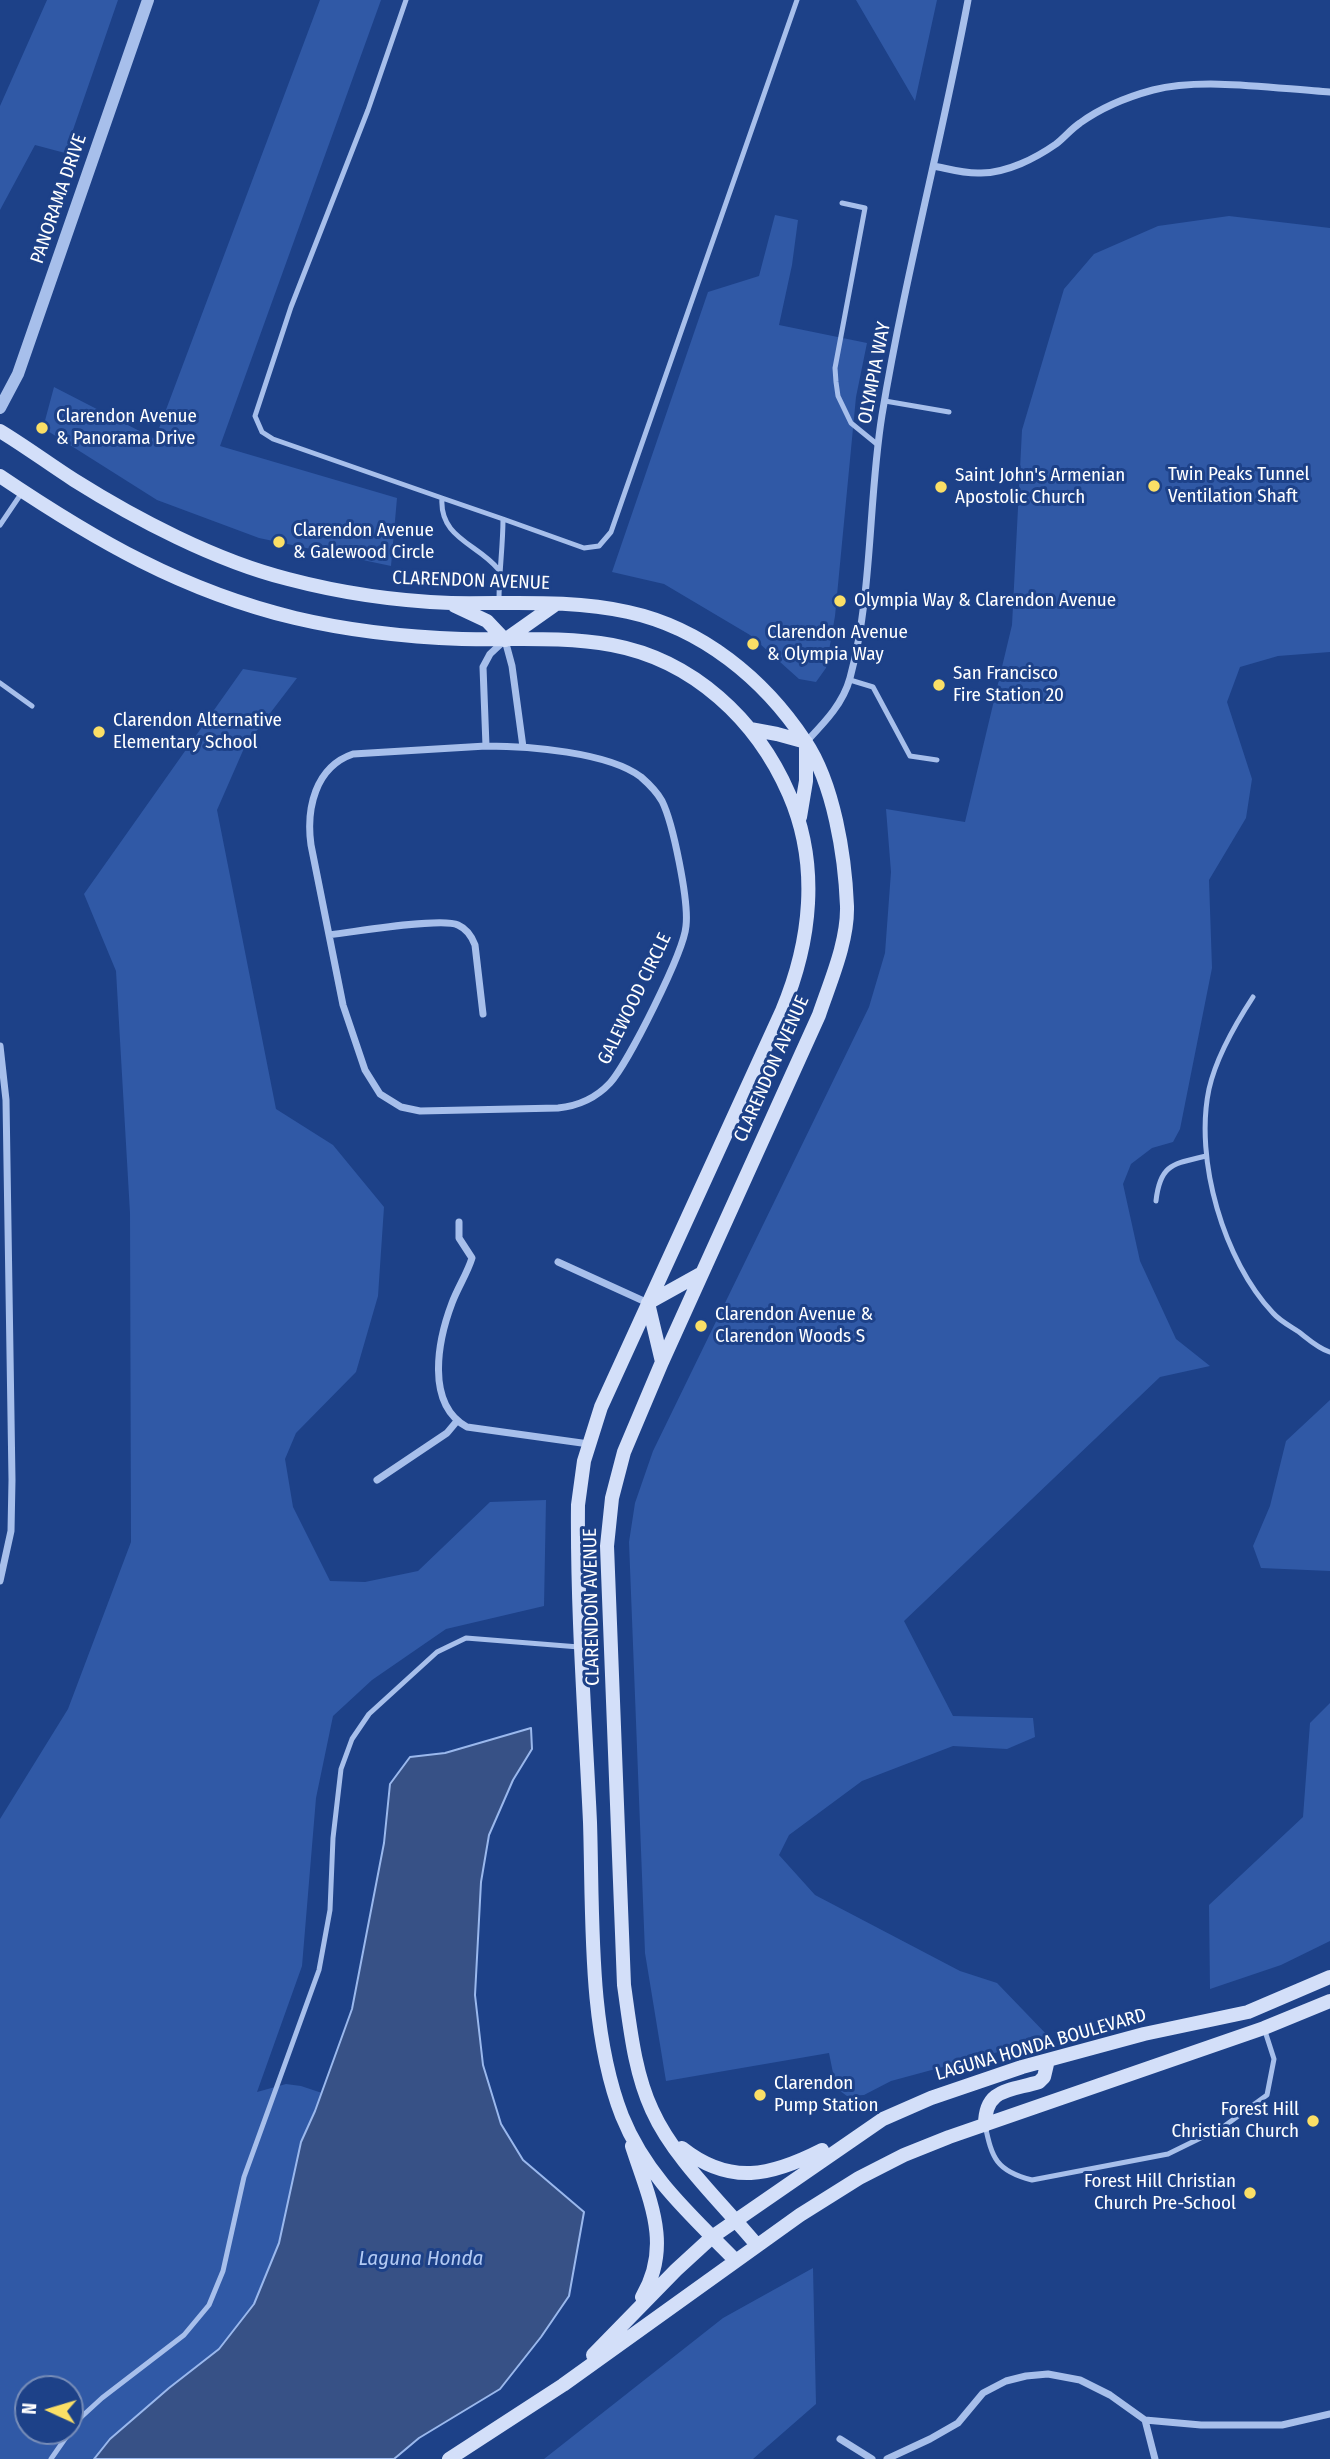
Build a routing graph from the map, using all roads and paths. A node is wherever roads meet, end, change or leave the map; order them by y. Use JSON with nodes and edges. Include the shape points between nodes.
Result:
{"nodes":[{"id":1,"x":148,"y":0,"type":"edge"},
{"id":2,"x":407,"y":0,"type":"edge"},
{"id":3,"x":797,"y":0,"type":"edge"},
{"id":4,"x":968,"y":0,"type":"edge"},
{"id":5,"x":1330,"y":92,"type":"edge"},
{"id":6,"x":934,"y":166,"type":"junction"},
{"id":7,"x":842,"y":203,"type":"dead end"},
{"id":8,"x":884,"y":401,"type":"junction"},
{"id":9,"x":0,"y":408,"type":"edge"},
{"id":10,"x":949,"y":412,"type":"dead end"},
{"id":11,"x":0,"y":431,"type":"edge"},
{"id":12,"x":878,"y":445,"type":"junction"},
{"id":13,"x":0,"y":476,"type":"edge"},
{"id":14,"x":23,"y":491,"type":"junction"},
{"id":15,"x":442,"y":498,"type":"junction"},
{"id":16,"x":503,"y":519,"type":"junction"},
{"id":17,"x":0,"y":525,"type":"edge"},
{"id":18,"x":498,"y":569,"type":"junction"},
{"id":19,"x":449,"y":603,"type":"junction"},
{"id":20,"x":499,"y":603,"type":"junction"},
{"id":21,"x":556,"y":604,"type":"junction"},
{"id":22,"x":505,"y":640,"type":"junction"},
{"id":23,"x":850,"y":680,"type":"junction"},
{"id":24,"x":0,"y":682,"type":"edge"},
{"id":25,"x":32,"y":706,"type":"dead end"},
{"id":26,"x":750,"y":729,"type":"junction"},
{"id":27,"x":806,"y":742,"type":"junction"},
{"id":28,"x":486,"y":746,"type":"junction"},
{"id":29,"x":523,"y":747,"type":"junction"},
{"id":30,"x":937,"y":760,"type":"dead end"},
{"id":31,"x":799,"y":822,"type":"junction"},
{"id":32,"x":329,"y":935,"type":"junction"},
{"id":33,"x":1253,"y":998,"type":"dead end"},
{"id":34,"x":483,"y":1014,"type":"dead end"},
{"id":35,"x":0,"y":1046,"type":"edge"},
{"id":36,"x":1206,"y":1156,"type":"junction"},
{"id":37,"x":1156,"y":1201,"type":"dead end"},
{"id":38,"x":459,"y":1222,"type":"dead end"},
{"id":39,"x":558,"y":1262,"type":"dead end"},
{"id":40,"x":702,"y":1273,"type":"junction"},
{"id":41,"x":648,"y":1303,"type":"junction"},
{"id":42,"x":1330,"y":1352,"type":"edge"},
{"id":43,"x":662,"y":1362,"type":"junction"},
{"id":44,"x":457,"y":1421,"type":"junction"},
{"id":45,"x":589,"y":1444,"type":"junction"},
{"id":46,"x":377,"y":1480,"type":"dead end"},
{"id":47,"x":0,"y":1580,"type":"edge"},
{"id":48,"x":583,"y":1647,"type":"junction"},
{"id":49,"x":1330,"y":1977,"type":"edge"},
{"id":50,"x":1330,"y":2001,"type":"edge"},
{"id":51,"x":1264,"y":2028,"type":"junction"},
{"id":52,"x":1048,"y":2060,"type":"junction"},
{"id":53,"x":623,"y":2118,"type":"junction"},
{"id":54,"x":883,"y":2119,"type":"junction"},
{"id":55,"x":985,"y":2125,"type":"junction"},
{"id":56,"x":666,"y":2134,"type":"junction"},
{"id":57,"x":735,"y":2220,"type":"junction"},
{"id":58,"x":712,"y":2237,"type":"junction"},
{"id":59,"x":756,"y":2245,"type":"junction"},
{"id":60,"x":735,"y":2260,"type":"junction"},
{"id":61,"x":631,"y":2317,"type":"junction"},
{"id":62,"x":563,"y":2385,"type":"junction"},
{"id":63,"x":1330,"y":2414,"type":"edge"},
{"id":64,"x":1145,"y":2420,"type":"junction"},
{"id":65,"x":840,"y":2438,"type":"dead end"},
{"id":66,"x":51,"y":2459,"type":"edge"},
{"id":67,"x":449,"y":2459,"type":"edge"},
{"id":68,"x":872,"y":2459,"type":"edge"},
{"id":69,"x":887,"y":2459,"type":"edge"},
{"id":70,"x":1155,"y":2459,"type":"edge"}],
"edges":[{"from":1,"to":9,"type":"street","name":"PANORAMA DRIVE","via":[[18,373]]},
{"from":2,"to":15,"type":"lane","via":[[291,307],[255,416],[262,432],[273,439]]},
{"from":3,"to":16,"type":"lane","via":[[608,538],[594,549],[584,548]]},
{"from":4,"to":6,"type":"street","name":"OLYMPIA WAY"},
{"from":5,"to":6,"type":"street","via":[[1209,85],[1155,89],[1102,109],[1029,160],[984,173]]},
{"from":6,"to":8,"type":"street","name":"OLYMPIA WAY"},
{"from":7,"to":12,"type":"lane","via":[[865,208],[835,368],[836,389],[851,423]]},
{"from":8,"to":10,"type":"lane"},
{"from":8,"to":12,"type":"street","name":"OLYMPIA WAY"},
{"from":11,"to":19,"type":"main road","name":"CLARENDON AVENUE","via":[[113,504],[229,560],[334,590]]},
{"from":12,"to":23,"type":"street","name":"OLYMPIA WAY","via":[[864,604]]},
{"from":13,"to":14,"type":"main road","name":"CLARENDON AVENUE"},
{"from":14,"to":17,"type":"lane"},
{"from":14,"to":22,"type":"main road","name":"CLARENDON AVENUE","via":[[74,526],[139,561],[263,610],[369,632]]},
{"from":15,"to":16,"type":"lane"},
{"from":15,"to":18,"type":"lane","via":[[441,512],[454,533]]},
{"from":16,"to":18,"type":"lane"},
{"from":18,"to":20,"type":"lane"},
{"from":19,"to":20,"type":"main road","name":"CLARENDON AVENUE"},
{"from":19,"to":22,"type":"main road","via":[[487,621]]},
{"from":20,"to":21,"type":"main road","name":"CLARENDON AVENUE"},
{"from":21,"to":22,"type":"main road"},
{"from":21,"to":27,"type":"main road","name":"CLARENDON AVENUE","via":[[637,614],[698,638],[756,683]]},
{"from":22,"to":26,"type":"main road","name":"CLARENDON AVENUE","via":[[588,642],[648,655],[697,680]]},
{"from":22,"to":28,"type":"street","via":[[483,667]]},
{"from":22,"to":29,"type":"street"},
{"from":23,"to":27,"type":"street","name":"OLYMPIA WAY","via":[[836,709]]},
{"from":23,"to":30,"type":"lane","via":[[873,687],[910,756]]},
{"from":24,"to":25,"type":"lane"},
{"from":26,"to":27,"type":"main road"},
{"from":26,"to":31,"type":"main road","name":"CLARENDON AVENUE","via":[[779,774]]},
{"from":27,"to":31,"type":"main road"},
{"from":27,"to":40,"type":"main road","name":"CLARENDON AVENUE","via":[[831,802],[841,851],[847,909],[838,959],[818,1015]]},
{"from":28,"to":29,"type":"street","name":"GALEWOOD CIRCLE"},
{"from":28,"to":32,"type":"street","name":"GALEWOOD CIRCLE","via":[[362,752],[339,760],[327,771],[315,794],[309,823]]},
{"from":29,"to":32,"type":"street","name":"GALEWOOD CIRCLE","via":[[607,761],[628,769],[655,791],[670,823],[685,903],[685,938],[622,1065],[603,1089],[578,1104],[558,1108],[421,1111],[393,1103],[374,1087],[356,1047]]},
{"from":31,"to":41,"type":"main road","name":"CLARENDON AVENUE","via":[[809,897],[798,969]]},
{"from":32,"to":34,"type":"street","via":[[439,922],[460,925],[475,945]]},
{"from":33,"to":36,"type":"lane","via":[[1237,1021],[1210,1087]]},
{"from":35,"to":47,"type":"street","via":[[6,1100],[12,1480],[11,1531]]},
{"from":36,"to":37,"type":"lane","via":[[1166,1169]]},
{"from":36,"to":42,"type":"lane","via":[[1223,1227],[1245,1275],[1274,1315]]},
{"from":38,"to":44,"type":"street","via":[[462,1245],[472,1258],[448,1315],[439,1365],[443,1399]]},
{"from":39,"to":41,"type":"street"},
{"from":40,"to":41,"type":"main road"},
{"from":40,"to":43,"type":"main road","name":"CLARENDON AVENUE"},
{"from":41,"to":43,"type":"main road"},
{"from":41,"to":45,"type":"main road","name":"CLARENDON AVENUE"},
{"from":43,"to":56,"type":"main road","name":"CLARENDON AVENUE","via":[[624,1452],[612,1498],[607,1546],[624,1985],[639,2071],[651,2109]]},
{"from":44,"to":45,"type":"street","via":[[467,1427]]},
{"from":44,"to":46,"type":"street","via":[[447,1433]]},
{"from":45,"to":48,"type":"main road","name":"CLARENDON AVENUE","via":[[578,1505]]},
{"from":48,"to":53,"type":"main road","name":"CLARENDON AVENUE","via":[[597,1997],[608,2067]]},
{"from":48,"to":66,"type":"lane","via":[[467,1638],[437,1652],[369,1714],[352,1739],[341,1769],[330,1910],[319,1970],[244,2177],[223,2271],[209,2305],[184,2335],[78,2420]]},
{"from":49,"to":52,"type":"main road","name":"LAGUNA HONDA BOULEVARD","via":[[1248,2012]]},
{"from":50,"to":51,"type":"main road","name":"LAGUNA HONDA BOULEVARD"},
{"from":51,"to":55,"type":"main road","name":"LAGUNA HONDA BOULEVARD"},
{"from":51,"to":55,"type":"lane","via":[[1274,2059],[1267,2095],[1223,2127],[1168,2154],[1032,2180],[997,2164]]},
{"from":52,"to":54,"type":"main road","name":"LAGUNA HONDA BOULEVARD","via":[[974,2082]]},
{"from":52,"to":55,"type":"main road","via":[[1039,2082],[995,2095],[987,2103]]},
{"from":53,"to":58,"type":"main road","name":"CLARENDON AVENUE","via":[[663,2186]]},
{"from":53,"to":61,"type":"main road","via":[[658,2237],[652,2280]]},
{"from":54,"to":56,"type":"main road","via":[[797,2163],[760,2173],[720,2170]]},
{"from":54,"to":57,"type":"main road","name":"LAGUNA HONDA BOULEVARD"},
{"from":55,"to":59,"type":"main road","name":"LAGUNA HONDA BOULEVARD","via":[[904,2155],[859,2178]]},
{"from":56,"to":57,"type":"main road","name":"CLARENDON AVENUE"},
{"from":57,"to":58,"type":"main road","name":"LAGUNA HONDA BOULEVARD"},
{"from":57,"to":59,"type":"main road","name":"CLARENDON AVENUE"},
{"from":58,"to":60,"type":"main road","name":"CLARENDON AVENUE"},
{"from":58,"to":61,"type":"main road","name":"LAGUNA HONDA BOULEVARD"},
{"from":59,"to":60,"type":"main road","name":"LAGUNA HONDA BOULEVARD"},
{"from":60,"to":62,"type":"main road","name":"LAGUNA HONDA BOULEVARD"},
{"from":61,"to":62,"type":"main road","name":"LAGUNA HONDA BOULEVARD"},
{"from":62,"to":67,"type":"main road","name":"LAGUNA HONDA BOULEVARD"},
{"from":63,"to":64,"type":"street","via":[[1271,2425]]},
{"from":64,"to":69,"type":"street","via":[[1080,2380],[1048,2374],[1026,2376],[983,2393],[958,2423]]},
{"from":64,"to":70,"type":"street"},
{"from":65,"to":68,"type":"street"}]}
